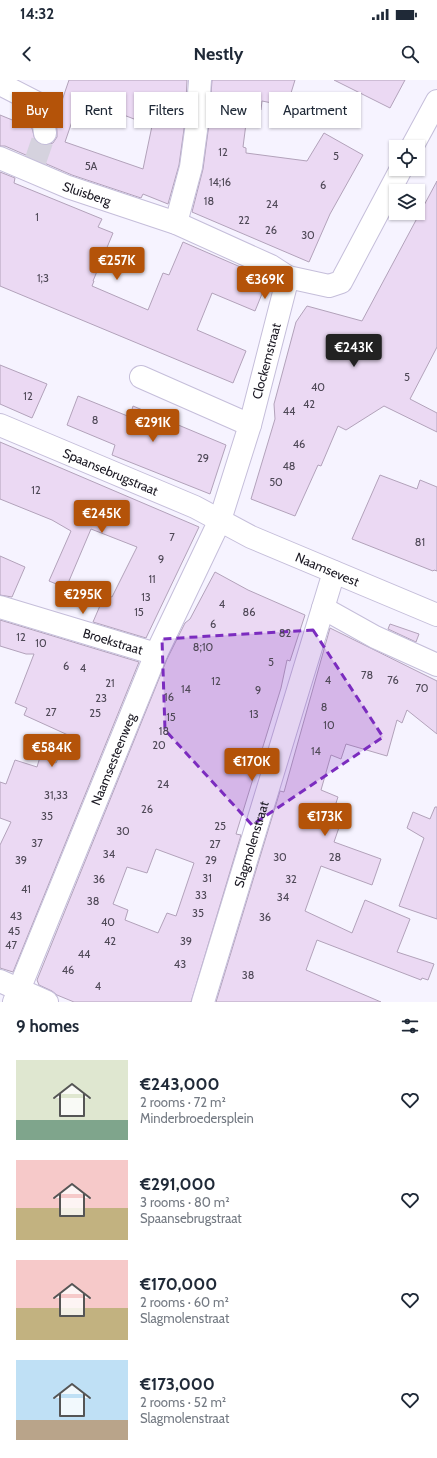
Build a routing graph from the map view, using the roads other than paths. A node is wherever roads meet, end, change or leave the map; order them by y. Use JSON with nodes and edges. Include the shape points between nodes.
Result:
{"nodes":[{"id":1,"x":200,"y":80,"type":"edge"},
{"id":2,"x":0,"y":84,"type":"edge"},
{"id":3,"x":437,"y":101,"type":"edge"},
{"id":4,"x":45,"y":134,"type":"tunnel mouth"},
{"id":5,"x":416,"y":140,"type":"edge"},
{"id":6,"x":0,"y":158,"type":"edge"},
{"id":7,"x":397,"y":176,"type":"edge"},
{"id":8,"x":176,"y":223,"type":"junction"},
{"id":9,"x":288,"y":277,"type":"junction"},
{"id":10,"x":141,"y":377,"type":"dead end"},
{"id":11,"x":0,"y":425,"type":"edge"},
{"id":12,"x":250,"y":425,"type":"junction"},
{"id":13,"x":220,"y":520,"type":"junction"},
{"id":14,"x":334,"y":572,"type":"junction"},
{"id":15,"x":0,"y":607,"type":"edge"},
{"id":16,"x":323,"y":608,"type":"junction"},
{"id":17,"x":437,"y":615,"type":"edge"},
{"id":18,"x":156,"y":654,"type":"junction"},
{"id":19,"x":437,"y":665,"type":"edge"},
{"id":20,"x":11,"y":991,"type":"edge"},
{"id":21,"x":47,"y":1002,"type":"edge"},
{"id":22,"x":203,"y":1002,"type":"edge"}],
"edges":[{"from":1,"to":8,"type":"street","via":[[191,167]]},
{"from":2,"to":4,"type":"street","via":[[41,104]]},
{"from":3,"to":5,"type":"street"},
{"from":6,"to":8,"type":"street","name":"Sluisberg","via":[[34,167],[68,187]]},
{"from":7,"to":9,"type":"street","via":[[341,282],[329,286]]},
{"from":8,"to":9,"type":"street","via":[[270,266]]},
{"from":9,"to":12,"type":"street","name":"Clockemstraat"},
{"from":10,"to":12,"type":"street"},
{"from":11,"to":13,"type":"street","name":"Spaansebrugstraat"},
{"from":12,"to":13,"type":"street","name":"Clockemstraat"},
{"from":13,"to":14,"type":"street","name":"Naamsevest"},
{"from":13,"to":18,"type":"street","name":"Naamsesteenweg"},
{"from":14,"to":16,"type":"street","name":"Slagmolenstraat"},
{"from":14,"to":17,"type":"street","name":"Naamsevest"},
{"from":15,"to":18,"type":"street","name":"Broekstraat"},
{"from":16,"to":19,"type":"street","via":[[375,638]]},
{"from":16,"to":22,"type":"street","name":"Slagmolenstraat"},
{"from":18,"to":20,"type":"street","name":"Naamsesteenweg"},
{"from":20,"to":21,"type":"street"}]}
